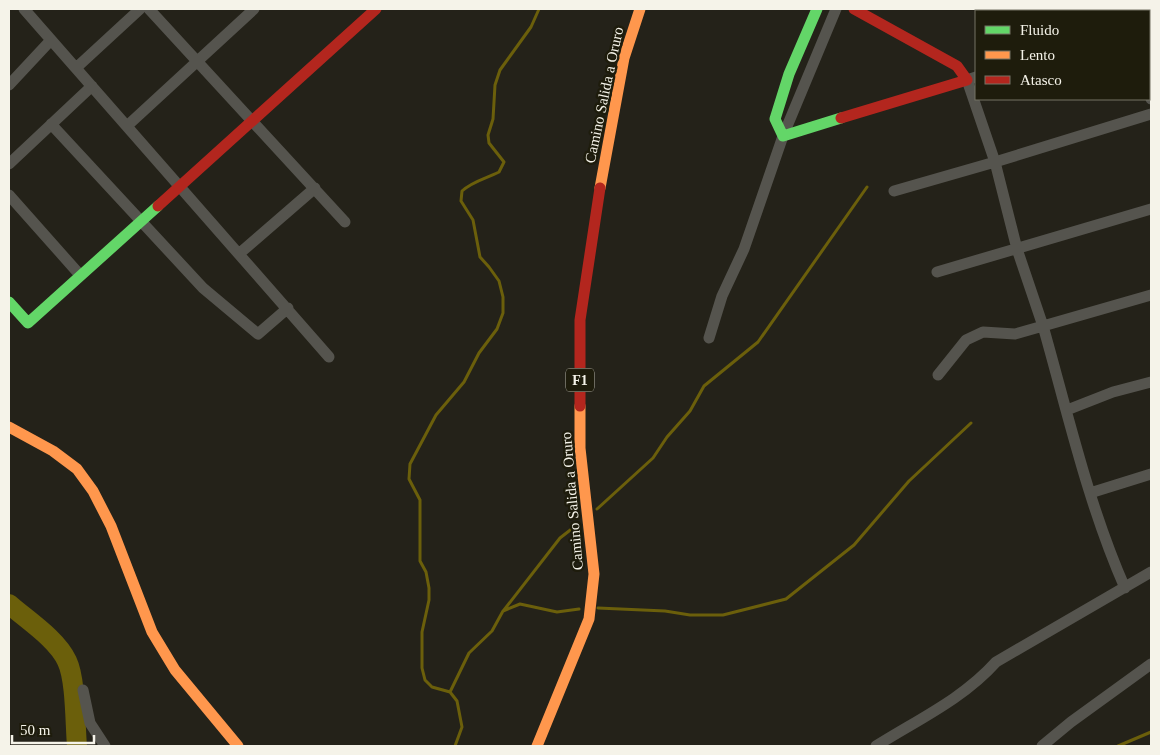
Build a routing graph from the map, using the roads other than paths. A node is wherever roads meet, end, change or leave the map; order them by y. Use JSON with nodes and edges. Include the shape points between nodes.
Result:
{"nodes":[{"id":1,"x":24,"y":9,"type":"edge"},
{"id":2,"x":140,"y":9,"type":"edge"},
{"id":3,"x":149,"y":9,"type":"edge"},
{"id":4,"x":254,"y":9,"type":"edge"},
{"id":5,"x":376,"y":9,"type":"edge"},
{"id":6,"x":640,"y":9,"type":"edge"},
{"id":7,"x":817,"y":9,"type":"edge"},
{"id":8,"x":836,"y":9,"type":"edge"},
{"id":9,"x":854,"y":9,"type":"edge"},
{"id":10,"x":52,"y":40,"type":"junction"},
{"id":11,"x":198,"y":61,"type":"junction"},
{"id":12,"x":76,"y":68,"type":"junction"},
{"id":13,"x":972,"y":79,"type":"edge"},
{"id":14,"x":9,"y":85,"type":"edge"},
{"id":15,"x":92,"y":86,"type":"junction"},
{"id":16,"x":978,"y":100,"type":"edge"},
{"id":17,"x":1151,"y":114,"type":"edge"},
{"id":18,"x":252,"y":120,"type":"junction"},
{"id":19,"x":51,"y":124,"type":"junction"},
{"id":20,"x":127,"y":126,"type":"junction"},
{"id":21,"x":783,"y":136,"type":"junction"},
{"id":22,"x":995,"y":162,"type":"junction"},
{"id":23,"x":9,"y":164,"type":"edge"},
{"id":24,"x":180,"y":186,"type":"junction"},
{"id":25,"x":315,"y":188,"type":"junction"},
{"id":26,"x":894,"y":190,"type":"dead end"},
{"id":27,"x":9,"y":195,"type":"edge"},
{"id":28,"x":1151,"y":209,"type":"edge"},
{"id":29,"x":141,"y":221,"type":"junction"},
{"id":30,"x":345,"y":222,"type":"dead end"},
{"id":31,"x":1017,"y":249,"type":"junction"},
{"id":32,"x":240,"y":254,"type":"junction"},
{"id":33,"x":937,"y":272,"type":"dead end"},
{"id":34,"x":80,"y":275,"type":"junction"},
{"id":35,"x":1151,"y":295,"type":"edge"},
{"id":36,"x":9,"y":302,"type":"edge"},
{"id":37,"x":288,"y":308,"type":"junction"},
{"id":38,"x":1043,"y":326,"type":"junction"},
{"id":39,"x":710,"y":338,"type":"dead end"},
{"id":40,"x":329,"y":357,"type":"dead end"},
{"id":41,"x":938,"y":375,"type":"dead end"},
{"id":42,"x":1151,"y":382,"type":"edge"},
{"id":43,"x":1068,"y":410,"type":"junction"},
{"id":44,"x":9,"y":427,"type":"edge"},
{"id":45,"x":1151,"y":474,"type":"edge"},
{"id":46,"x":1090,"y":493,"type":"junction"},
{"id":47,"x":1151,"y":572,"type":"edge"},
{"id":48,"x":1125,"y":588,"type":"junction"},
{"id":49,"x":1151,"y":664,"type":"edge"},
{"id":50,"x":83,"y":690,"type":"dead end"},
{"id":51,"x":105,"y":746,"type":"edge"},
{"id":52,"x":238,"y":746,"type":"edge"},
{"id":53,"x":537,"y":746,"type":"edge"},
{"id":54,"x":876,"y":746,"type":"edge"},
{"id":55,"x":1042,"y":746,"type":"edge"}],
"edges":[{"from":1,"to":10,"type":"street"},
{"from":2,"to":12,"type":"street"},
{"from":3,"to":11,"type":"street"},
{"from":4,"to":11,"type":"street"},
{"from":5,"to":18,"type":"main road"},
{"from":6,"to":53,"type":"main road","name":"Camino Salida a Oruro","number":"F1","via":[[624,58],[580,320],[580,448],[594,574],[589,619]]},
{"from":7,"to":21,"type":"main road","via":[[789,74],[775,119]]},
{"from":8,"to":21,"type":"street"},
{"from":9,"to":13,"type":"main road","via":[[957,66]]},
{"from":10,"to":12,"type":"street"},
{"from":10,"to":14,"type":"street"},
{"from":11,"to":18,"type":"street"},
{"from":11,"to":20,"type":"street"},
{"from":12,"to":15,"type":"street"},
{"from":13,"to":21,"type":"main road"},
{"from":15,"to":19,"type":"street"},
{"from":15,"to":20,"type":"street"},
{"from":16,"to":22,"type":"street"},
{"from":17,"to":22,"type":"street"},
{"from":18,"to":24,"type":"main road"},
{"from":18,"to":25,"type":"street"},
{"from":19,"to":23,"type":"street"},
{"from":19,"to":29,"type":"street"},
{"from":20,"to":24,"type":"street"},
{"from":21,"to":39,"type":"street","via":[[744,249],[722,296]]},
{"from":22,"to":26,"type":"street"},
{"from":22,"to":31,"type":"street"},
{"from":24,"to":29,"type":"main road"},
{"from":24,"to":32,"type":"street"},
{"from":25,"to":30,"type":"street"},
{"from":25,"to":32,"type":"street"},
{"from":27,"to":34,"type":"street"},
{"from":28,"to":31,"type":"street"},
{"from":29,"to":34,"type":"main road"},
{"from":29,"to":37,"type":"street","via":[[203,288],[258,334]]},
{"from":31,"to":33,"type":"street"},
{"from":31,"to":38,"type":"street"},
{"from":32,"to":37,"type":"street"},
{"from":34,"to":36,"type":"main road","via":[[28,323]]},
{"from":35,"to":38,"type":"street"},
{"from":37,"to":40,"type":"street"},
{"from":38,"to":41,"type":"street","via":[[1015,334],[984,332],[966,340]]},
{"from":38,"to":43,"type":"street"},
{"from":42,"to":43,"type":"street","via":[[1113,392]]},
{"from":43,"to":46,"type":"street"},
{"from":44,"to":52,"type":"main road","via":[[53,451],[76,469],[93,491],[111,526],[152,632],[175,670]]},
{"from":45,"to":46,"type":"street"},
{"from":46,"to":48,"type":"street"},
{"from":47,"to":48,"type":"street"},
{"from":48,"to":54,"type":"street","via":[[996,662],[951,701]]},
{"from":49,"to":55,"type":"street"},
{"from":50,"to":51,"type":"street","via":[[90,723]]}]}
